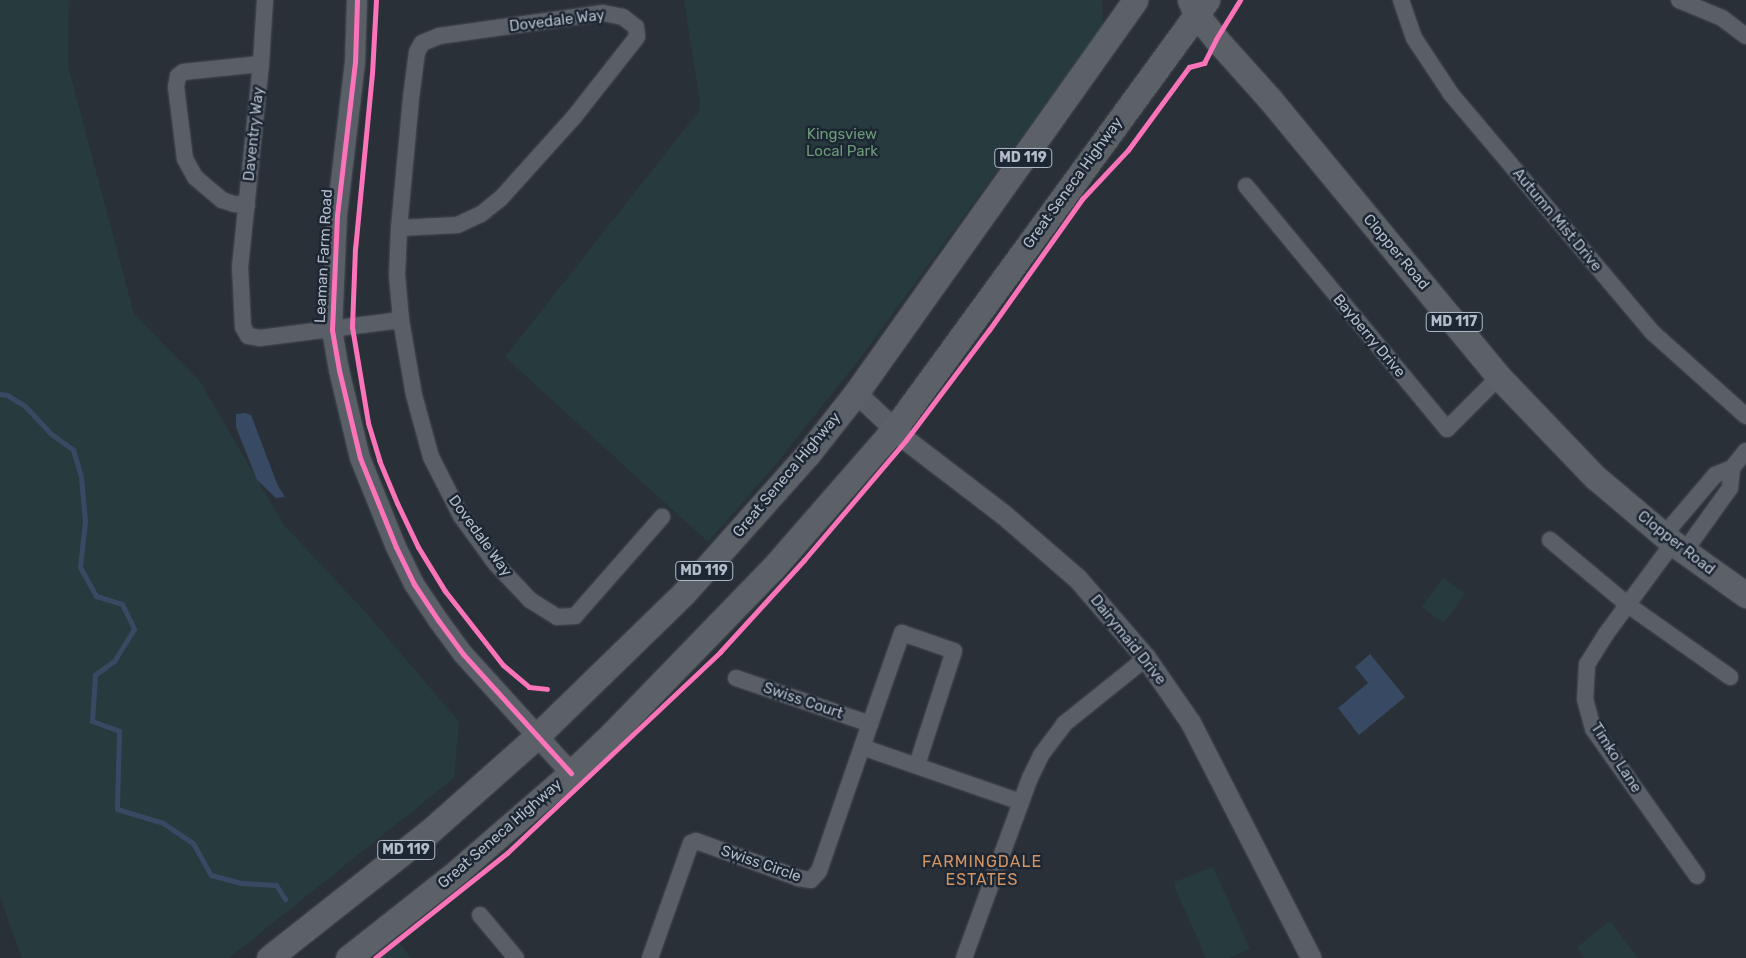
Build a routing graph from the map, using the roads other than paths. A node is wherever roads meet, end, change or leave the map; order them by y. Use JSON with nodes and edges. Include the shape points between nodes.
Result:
{"nodes":[{"id":1,"x":265,"y":0,"type":"edge"},
{"id":2,"x":357,"y":0,"type":"edge"},
{"id":3,"x":1135,"y":0,"type":"edge"},
{"id":4,"x":1401,"y":0,"type":"edge"},
{"id":5,"x":1679,"y":0,"type":"edge"},
{"id":6,"x":1192,"y":3,"type":"edge"},
{"id":7,"x":1746,"y":36,"type":"edge"},
{"id":8,"x":261,"y":64,"type":"junction"},
{"id":9,"x":1246,"y":186,"type":"dead end"},
{"id":10,"x":247,"y":204,"type":"junction"},
{"id":11,"x":399,"y":228,"type":"junction"},
{"id":12,"x":401,"y":320,"type":"junction"},
{"id":13,"x":332,"y":330,"type":"junction"},
{"id":14,"x":1499,"y":377,"type":"junction"},
{"id":15,"x":856,"y":393,"type":"junction"},
{"id":16,"x":1746,"y":416,"type":"edge"},
{"id":17,"x":895,"y":428,"type":"junction"},
{"id":18,"x":1746,"y":451,"type":"edge"},
{"id":19,"x":1732,"y":468,"type":"junction"},
{"id":20,"x":662,"y":517,"type":"dead end"},
{"id":21,"x":1550,"y":540,"type":"dead end"},
{"id":22,"x":1674,"y":544,"type":"junction"},
{"id":23,"x":1746,"y":595,"type":"edge"},
{"id":24,"x":1628,"y":605,"type":"junction"},
{"id":25,"x":1146,"y":658,"type":"junction"},
{"id":26,"x":1730,"y":677,"type":"dead end"},
{"id":27,"x":736,"y":678,"type":"dead end"},
{"id":28,"x":870,"y":724,"type":"junction"},
{"id":29,"x":537,"y":736,"type":"junction"},
{"id":30,"x":862,"y":747,"type":"junction"},
{"id":31,"x":917,"y":765,"type":"junction"},
{"id":32,"x":571,"y":773,"type":"junction"},
{"id":33,"x":1021,"y":802,"type":"junction"},
{"id":34,"x":1697,"y":876,"type":"dead end"},
{"id":35,"x":480,"y":914,"type":"dead end"},
{"id":36,"x":270,"y":958,"type":"edge"},
{"id":37,"x":348,"y":958,"type":"edge"},
{"id":38,"x":516,"y":958,"type":"edge"},
{"id":39,"x":650,"y":958,"type":"edge"},
{"id":40,"x":964,"y":958,"type":"edge"},
{"id":41,"x":1311,"y":958,"type":"edge"}],
"edges":[{"from":1,"to":8,"type":"street","name":"Daventry Way"},
{"from":2,"to":13,"type":"street","name":"Leaman Farm Road","via":[[355,62],[337,215]]},
{"from":3,"to":15,"type":"main road","name":"Great Seneca Highway","number":"MD 119"},
{"from":4,"to":16,"type":"street","name":"Autumn Mist Drive","via":[[1414,38],[1451,94],[1652,332]]},
{"from":5,"to":7,"type":"street","via":[[1722,18]]},
{"from":6,"to":14,"type":"main road","name":"Clopper Road","number":"MD 117","via":[[1216,39],[1269,98]]},
{"from":6,"to":17,"type":"main road","name":"Great Seneca Highway","number":"MD 119"},
{"from":8,"to":10,"type":"street","name":"Daventry Way"},
{"from":8,"to":10,"type":"street","name":"Daventry Way","via":[[184,72],[178,76],[176,87],[185,159],[195,177],[222,200]]},
{"from":9,"to":14,"type":"street","name":"Bayberry Drive","via":[[1447,429]]},
{"from":10,"to":13,"type":"street","name":"Daventry Way","via":[[240,266],[243,327],[248,336],[260,338]]},
{"from":11,"to":11,"type":"street","name":"Dovedale Way","via":[[410,98],[417,52],[422,43],[439,36],[603,13],[622,16],[636,27],[637,37],[574,117],[502,198],[481,214],[457,225]]},
{"from":11,"to":12,"type":"street","name":"Dovedale Way","via":[[397,274]]},
{"from":12,"to":13,"type":"street"},
{"from":12,"to":20,"type":"street","name":"Dovedale Way","via":[[414,395],[431,457],[461,516],[496,564],[530,600],[557,617],[575,616]]},
{"from":13,"to":29,"type":"street","name":"Leaman Farm Road","via":[[360,458],[414,584],[463,654]]},
{"from":14,"to":22,"type":"main road","name":"Clopper Road","number":"MD 117","via":[[1595,477]]},
{"from":15,"to":17,"type":"street","name":"Dairymaid Drive"},
{"from":15,"to":29,"type":"main road","name":"Great Seneca Highway","number":"MD 119","via":[[808,454],[684,594]]},
{"from":17,"to":25,"type":"street","name":"Dairymaid Drive","via":[[1078,579]]},
{"from":17,"to":32,"type":"main road","name":"Great Seneca Highway","number":"MD 119","via":[[773,568],[612,735]]},
{"from":18,"to":19,"type":"street"},
{"from":19,"to":22,"type":"street","via":[[1715,474]]},
{"from":19,"to":22,"type":"street","via":[[1730,488]]},
{"from":21,"to":24,"type":"street"},
{"from":22,"to":23,"type":"main road","name":"Clopper Road","number":"MD 117"},
{"from":22,"to":24,"type":"street","name":"Timko Lane"},
{"from":24,"to":26,"type":"street"},
{"from":24,"to":34,"type":"street","name":"Timko Lane","via":[[1588,664],[1585,699],[1593,729]]},
{"from":25,"to":33,"type":"street","via":[[1064,724],[1041,755]]},
{"from":25,"to":41,"type":"street","name":"Dairymaid Drive","via":[[1190,723]]},
{"from":27,"to":28,"type":"street","name":"Swiss Court"},
{"from":28,"to":30,"type":"street","name":"Swiss Circle"},
{"from":28,"to":31,"type":"street","name":"Swiss Circle","via":[[902,633],[954,651]]},
{"from":29,"to":32,"type":"street","name":"Leaman Farm Road"},
{"from":29,"to":36,"type":"main road","name":"Great Seneca Highway","number":"MD 119","via":[[430,831]]},
{"from":30,"to":31,"type":"street"},
{"from":30,"to":39,"type":"street","name":"Swiss Circle","via":[[819,871],[811,880],[696,841],[686,850]]},
{"from":31,"to":33,"type":"street"},
{"from":32,"to":37,"type":"main road","name":"Great Seneca Highway","number":"MD 119","via":[[458,871]]},
{"from":33,"to":40,"type":"street"},
{"from":35,"to":38,"type":"street"}]}
